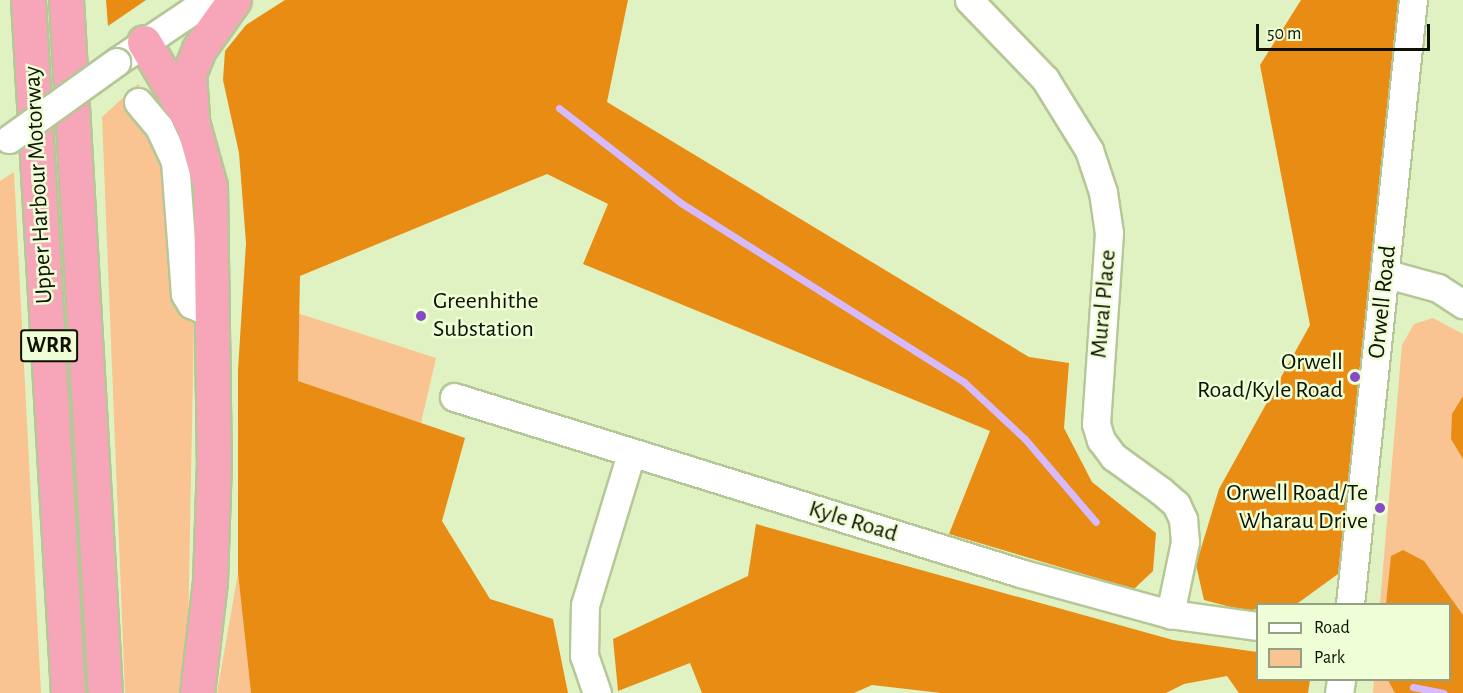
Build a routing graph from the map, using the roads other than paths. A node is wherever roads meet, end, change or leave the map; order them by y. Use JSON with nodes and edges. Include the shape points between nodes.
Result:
{"nodes":[{"id":1,"x":28,"y":0,"type":"edge"},
{"id":2,"x":66,"y":0,"type":"edge"},
{"id":3,"x":208,"y":0,"type":"edge"},
{"id":4,"x":234,"y":0,"type":"edge"},
{"id":5,"x":969,"y":0,"type":"edge"},
{"id":6,"x":1413,"y":0,"type":"edge"},
{"id":7,"x":144,"y":42,"type":"junction"},
{"id":8,"x":138,"y":102,"type":"dead end"},
{"id":9,"x":193,"y":125,"type":"junction"},
{"id":10,"x":0,"y":145,"type":"edge"},
{"id":11,"x":1387,"y":274,"type":"junction"},
{"id":12,"x":1463,"y":304,"type":"edge"},
{"id":13,"x":209,"y":312,"type":"junction"},
{"id":14,"x":454,"y":398,"type":"dead end"},
{"id":15,"x":631,"y":454,"type":"junction"},
{"id":16,"x":1350,"y":603,"type":"edge"},
{"id":17,"x":1170,"y":614,"type":"junction"},
{"id":18,"x":1256,"y":626,"type":"edge"},
{"id":19,"x":68,"y":693,"type":"edge"},
{"id":20,"x":105,"y":693,"type":"edge"},
{"id":21,"x":197,"y":693,"type":"edge"},
{"id":22,"x":597,"y":693,"type":"edge"}],
"edges":[{"from":1,"to":19,"type":"highway","name":"Upper Harbour Motorway","number":"WRR"},
{"from":2,"to":20,"type":"highway","name":"Upper Harbour Motorway","number":"WRR"},
{"from":3,"to":7,"type":"street"},
{"from":4,"to":9,"type":"highway","via":[[199,49],[189,74]]},
{"from":5,"to":17,"type":"street","name":"Mural Place","via":[[1046,80],[1071,116],[1096,171],[1109,233],[1096,424],[1101,440],[1114,457],[1176,504],[1183,519],[1185,542]]},
{"from":6,"to":11,"type":"street","name":"Orwell Road"},
{"from":7,"to":9,"type":"highway"},
{"from":7,"to":10,"type":"street","bridge":true},
{"from":8,"to":13,"type":"street","via":[[159,127],[175,161],[185,294],[191,304]]},
{"from":9,"to":13,"type":"highway","via":[[210,186]]},
{"from":11,"to":12,"type":"street","via":[[1438,288]]},
{"from":11,"to":16,"type":"street","name":"Orwell Road"},
{"from":13,"to":21,"type":"highway","via":[[214,460],[210,581]]},
{"from":14,"to":15,"type":"street","name":"Kyle Road"},
{"from":15,"to":17,"type":"street","name":"Kyle Road"},
{"from":15,"to":22,"type":"street","via":[[585,605],[584,656]]},
{"from":17,"to":18,"type":"street","name":"Kyle Road"}]}
